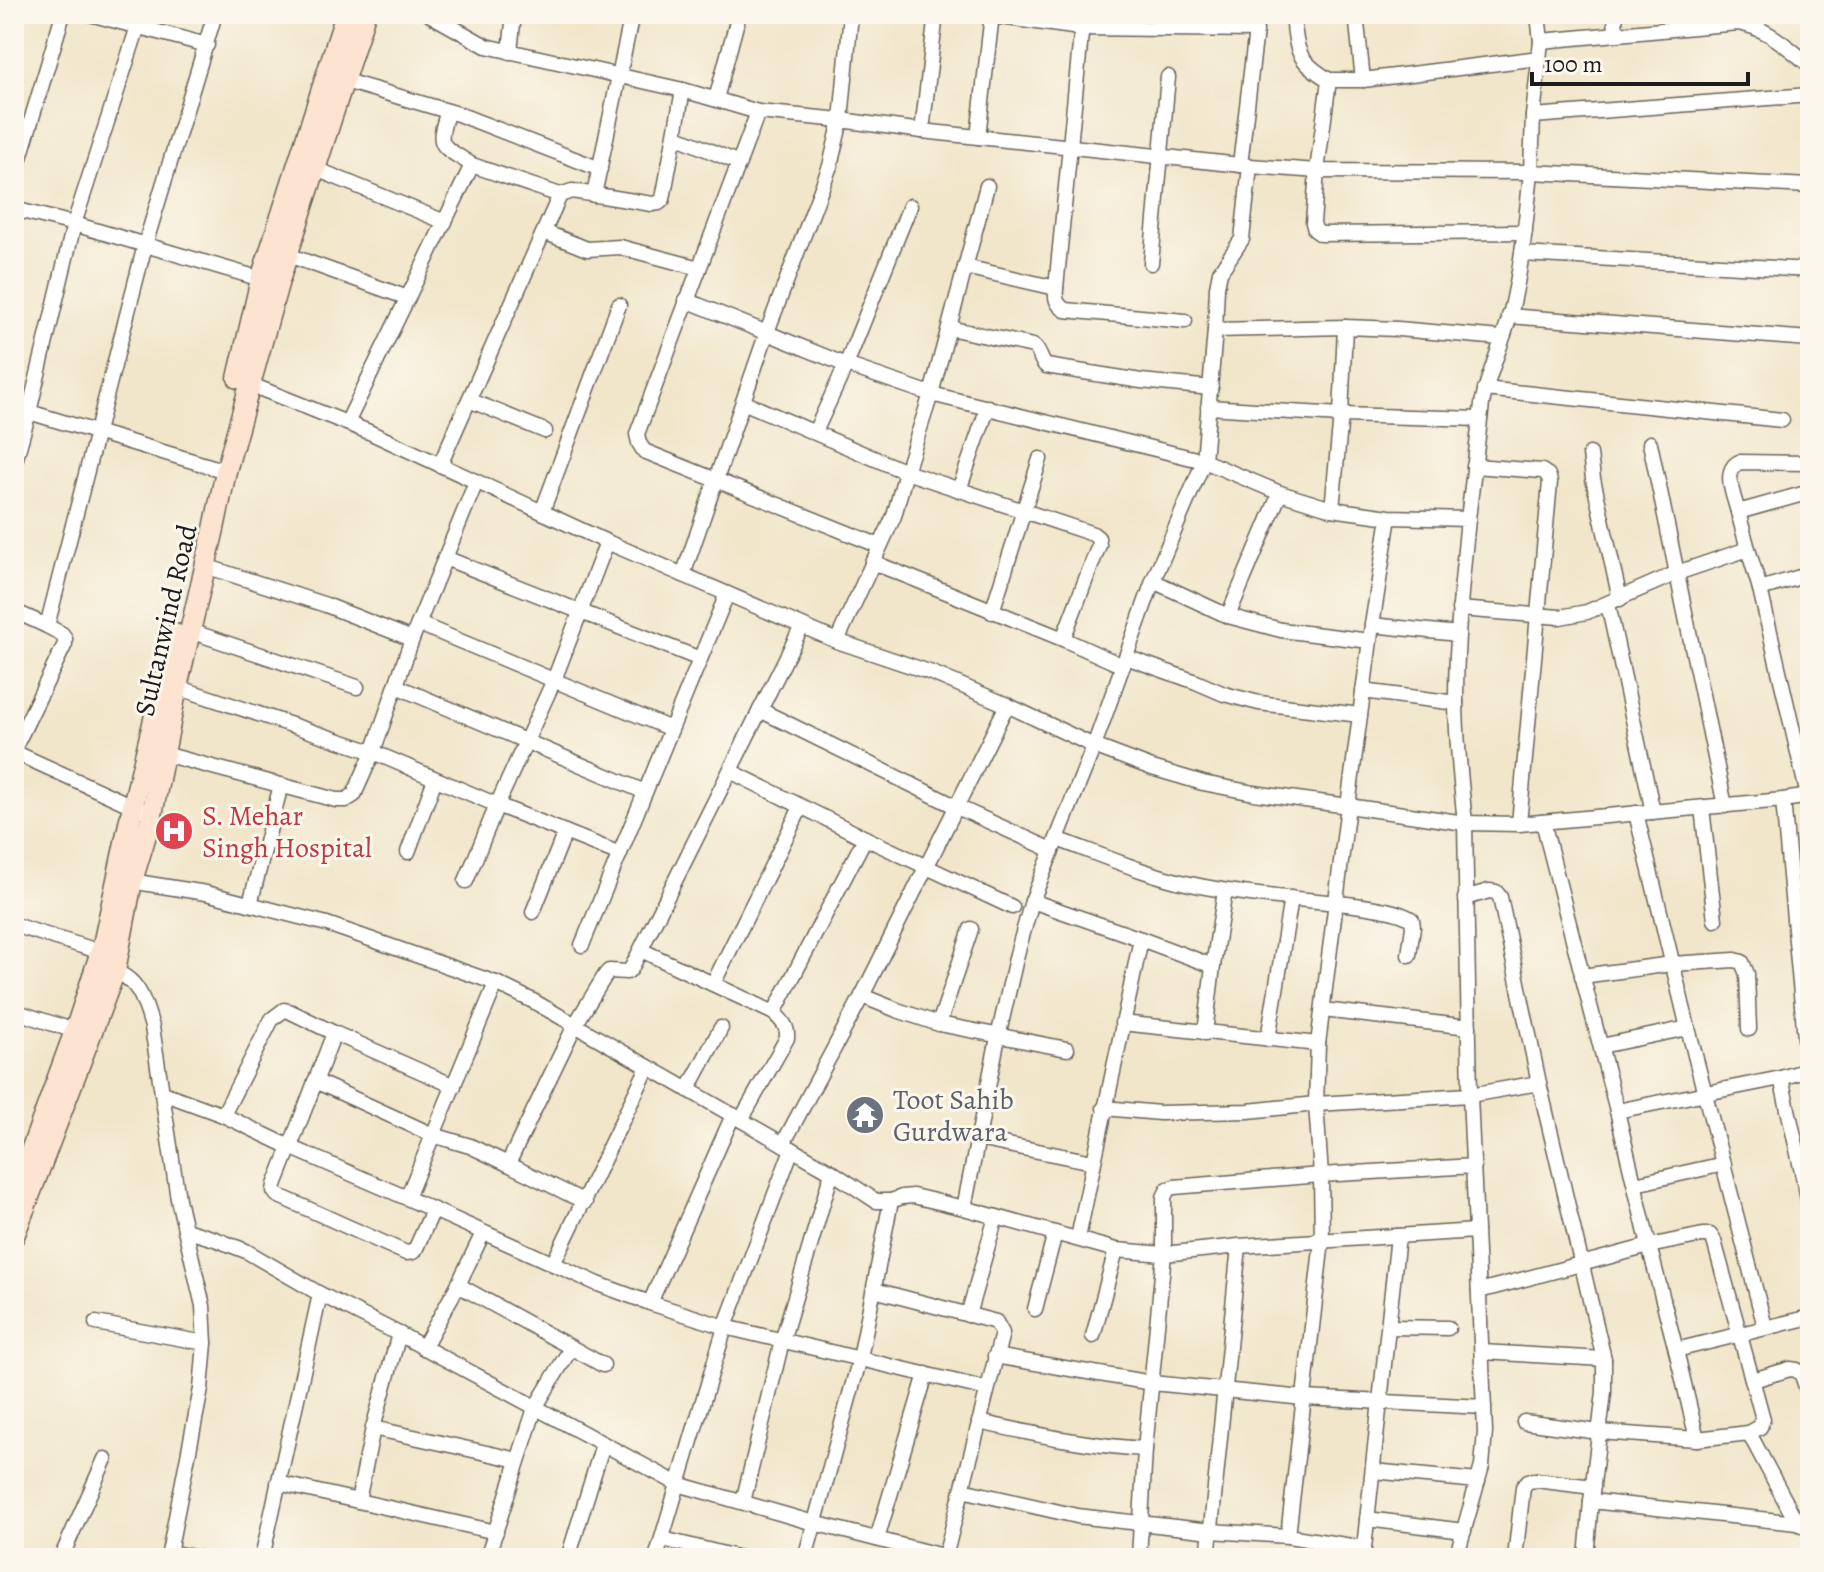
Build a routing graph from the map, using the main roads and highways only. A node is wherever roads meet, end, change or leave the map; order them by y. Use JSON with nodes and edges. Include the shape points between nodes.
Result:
{"nodes":[{"id":1,"x":346,"y":14,"type":"edge"},
{"id":2,"x":365,"y":14,"type":"edge"},
{"id":3,"x":336,"y":78,"type":"junction"},
{"id":4,"x":270,"y":281,"type":"junction"},
{"id":5,"x":221,"y":470,"type":"junction"},
{"id":6,"x":125,"y":880,"type":"junction"},
{"id":7,"x":104,"y":964,"type":"junction"},
{"id":8,"x":49,"y":1121,"type":"junction"},
{"id":9,"x":14,"y":1197,"type":"edge"},
{"id":10,"x":14,"y":1236,"type":"edge"}],
"edges":[{"from":1,"to":3,"type":"main road"},
{"from":2,"to":3,"type":"main road","name":"Sultanwind Road"},
{"from":3,"to":4,"type":"main road"},
{"from":3,"to":4,"type":"main road","name":"Sultanwind Road","via":[[316,169],[288,255]]},
{"from":4,"to":5,"type":"main road"},
{"from":4,"to":5,"type":"main road","name":"Sultanwind Road","via":[[249,384]]},
{"from":5,"to":6,"type":"main road","via":[[133,805]]},
{"from":5,"to":6,"type":"main road","name":"Sultanwind Road","via":[[152,815]]},
{"from":6,"to":7,"type":"main road","name":"Sultanwind Road"},
{"from":7,"to":8,"type":"main road","name":"Sultanwind Road"},
{"from":7,"to":8,"type":"main road","via":[[75,1031]]},
{"from":8,"to":9,"type":"main road"},
{"from":8,"to":10,"type":"main road","name":"Sultanwind Road"}]}
